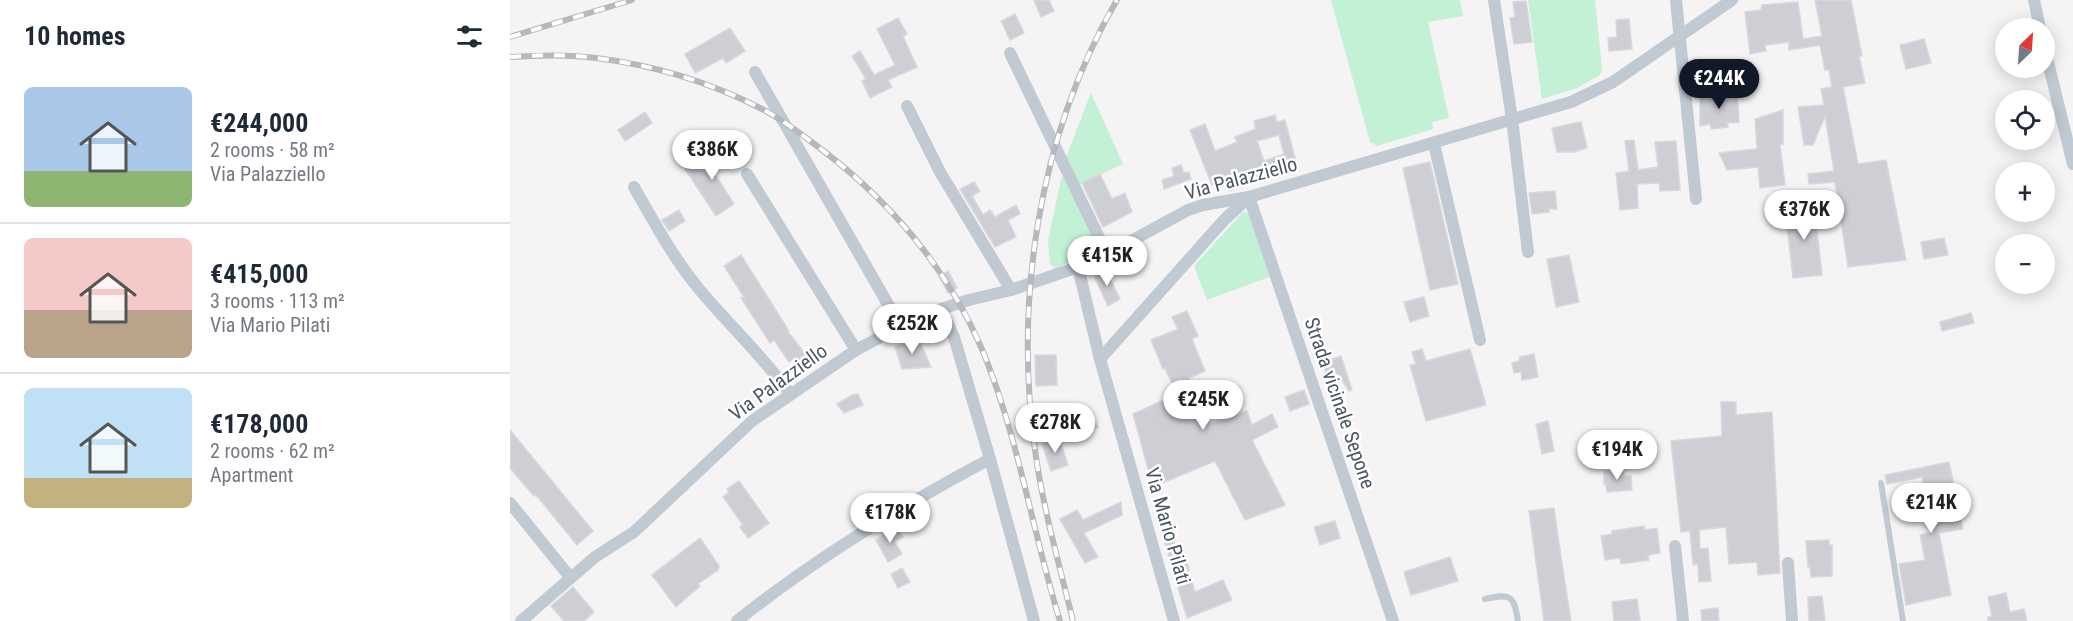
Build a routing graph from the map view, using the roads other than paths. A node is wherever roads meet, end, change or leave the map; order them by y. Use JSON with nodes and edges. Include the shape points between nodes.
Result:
{"nodes":[{"id":1,"x":1494,"y":0,"type":"edge"},
{"id":2,"x":1676,"y":0,"type":"edge"},
{"id":3,"x":1732,"y":0,"type":"edge"},
{"id":4,"x":2034,"y":0,"type":"edge"},
{"id":5,"x":2038,"y":18,"type":"edge"},
{"id":6,"x":1680,"y":37,"type":"junction"},
{"id":7,"x":1010,"y":53,"type":"dead end"},
{"id":8,"x":755,"y":72,"type":"dead end"},
{"id":9,"x":2052,"y":78,"type":"edge"},
{"id":10,"x":907,"y":106,"type":"dead end"},
{"id":11,"x":1512,"y":120,"type":"junction"},
{"id":12,"x":1434,"y":144,"type":"junction"},
{"id":13,"x":2073,"y":164,"type":"edge"},
{"id":14,"x":747,"y":174,"type":"dead end"},
{"id":15,"x":634,"y":187,"type":"dead end"},
{"id":16,"x":1249,"y":197,"type":"junction"},
{"id":17,"x":1696,"y":199,"type":"dead end"},
{"id":18,"x":1528,"y":252,"type":"dead end"},
{"id":19,"x":1107,"y":254,"type":"junction"},
{"id":20,"x":1078,"y":267,"type":"junction"},
{"id":21,"x":1011,"y":290,"type":"junction"},
{"id":22,"x":941,"y":309,"type":"junction"},
{"id":23,"x":901,"y":327,"type":"junction"},
{"id":24,"x":1480,"y":340,"type":"dead end"},
{"id":25,"x":856,"y":350,"type":"junction"},
{"id":26,"x":1100,"y":359,"type":"junction"},
{"id":27,"x":790,"y":394,"type":"junction"},
{"id":28,"x":990,"y":459,"type":"junction"},
{"id":29,"x":1881,"y":483,"type":"dead end"},
{"id":30,"x":510,"y":503,"type":"edge"},
{"id":31,"x":1675,"y":546,"type":"dead end"},
{"id":32,"x":1788,"y":563,"type":"dead end"},
{"id":33,"x":570,"y":577,"type":"junction"},
{"id":34,"x":1485,"y":599,"type":"dead end"},
{"id":35,"x":521,"y":621,"type":"edge"},
{"id":36,"x":737,"y":621,"type":"edge"},
{"id":37,"x":1034,"y":621,"type":"edge"},
{"id":38,"x":1174,"y":621,"type":"edge"},
{"id":39,"x":1393,"y":621,"type":"edge"},
{"id":40,"x":1518,"y":621,"type":"edge"},
{"id":41,"x":1683,"y":621,"type":"edge"},
{"id":42,"x":1792,"y":621,"type":"edge"},
{"id":43,"x":1903,"y":621,"type":"edge"}],
"edges":[{"from":1,"to":11,"type":"street"},
{"from":2,"to":6,"type":"street"},
{"from":3,"to":6,"type":"street","name":"Via Palazziello"},
{"from":4,"to":5,"type":"street"},
{"from":6,"to":11,"type":"street","name":"Via Palazziello","via":[[1613,82],[1571,102]]},
{"from":6,"to":17,"type":"street"},
{"from":7,"to":19,"type":"street"},
{"from":8,"to":23,"type":"street"},
{"from":9,"to":13,"type":"street"},
{"from":10,"to":21,"type":"street","via":[[940,172]]},
{"from":11,"to":12,"type":"street","name":"Via Palazziello"},
{"from":11,"to":18,"type":"street"},
{"from":12,"to":16,"type":"street","name":"Via Palazziello"},
{"from":12,"to":24,"type":"street"},
{"from":14,"to":25,"type":"street"},
{"from":15,"to":27,"type":"street","via":[[698,288],[765,360]]},
{"from":16,"to":19,"type":"street","name":"Via Palazziello","via":[[1188,210]]},
{"from":16,"to":26,"type":"street"},
{"from":16,"to":39,"type":"street","name":"Strada vicinale Sepone"},
{"from":19,"to":20,"type":"street","name":"Via Palazziello"},
{"from":20,"to":21,"type":"street","name":"Via Palazziello"},
{"from":20,"to":26,"type":"street","name":"Via Mario Pilati"},
{"from":21,"to":22,"type":"street","name":"Via Palazziello"},
{"from":22,"to":23,"type":"street","name":"Via Palazziello"},
{"from":22,"to":28,"type":"street","via":[[954,337]]},
{"from":23,"to":25,"type":"street","name":"Via Palazziello"},
{"from":25,"to":27,"type":"street","name":"Via Palazziello"},
{"from":26,"to":38,"type":"street","name":"Via Mario Pilati"},
{"from":27,"to":33,"type":"street","name":"Via Palazziello","via":[[752,421],[634,532]]},
{"from":28,"to":36,"type":"street","via":[[856,535]]},
{"from":28,"to":37,"type":"street"},
{"from":29,"to":43,"type":"lane"},
{"from":30,"to":33,"type":"street"},
{"from":31,"to":41,"type":"street"},
{"from":32,"to":42,"type":"street"},
{"from":33,"to":35,"type":"street","name":"Via Palazziello"},
{"from":34,"to":40,"type":"lane","via":[[1503,595],[1511,598]]}]}
